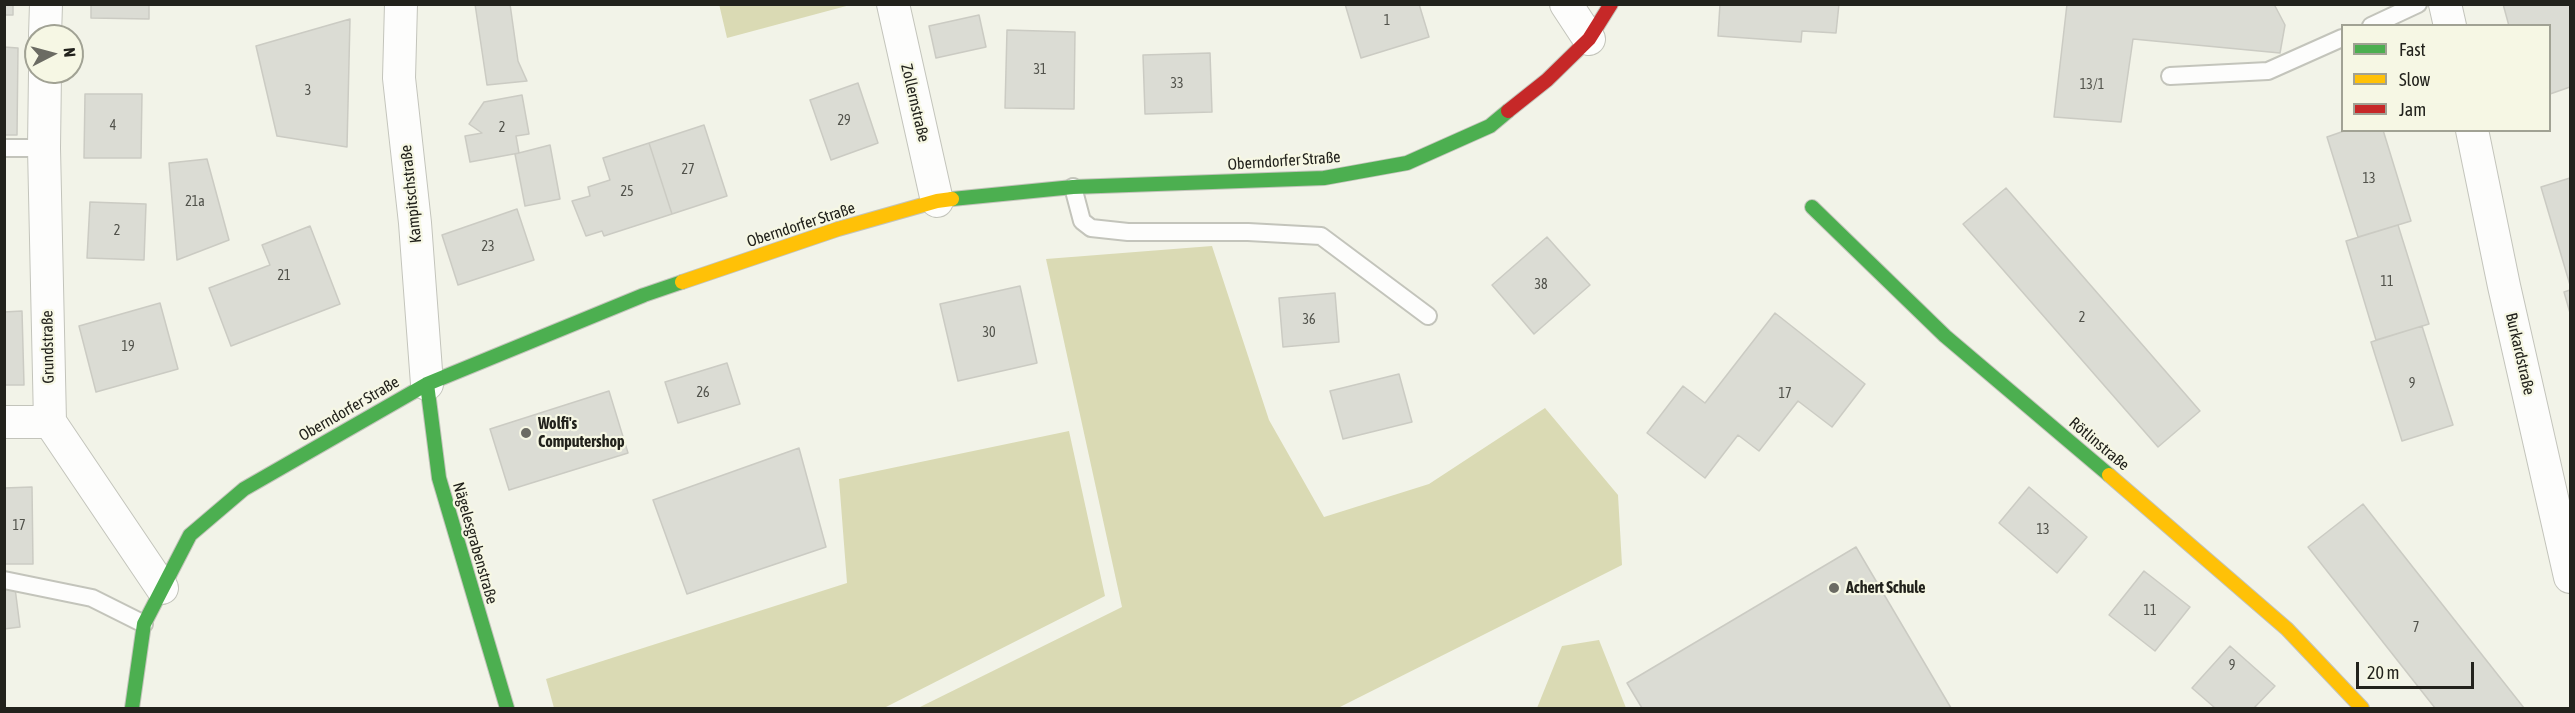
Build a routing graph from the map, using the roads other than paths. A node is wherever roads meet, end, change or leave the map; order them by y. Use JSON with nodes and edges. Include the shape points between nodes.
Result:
{"nodes":[{"id":1,"x":46,"y":4,"type":"edge"},
{"id":2,"x":401,"y":4,"type":"edge"},
{"id":3,"x":893,"y":4,"type":"edge"},
{"id":4,"x":1566,"y":4,"type":"edge"},
{"id":5,"x":1611,"y":4,"type":"edge"},
{"id":6,"x":2418,"y":4,"type":"edge"},
{"id":7,"x":2445,"y":4,"type":"edge"},
{"id":8,"x":45,"y":24,"type":"edge"},
{"id":9,"x":2375,"y":24,"type":"edge"},
{"id":10,"x":2450,"y":24,"type":"edge"},
{"id":11,"x":1589,"y":39,"type":"junction"},
{"id":12,"x":2341,"y":39,"type":"edge"},
{"id":13,"x":2170,"y":76,"type":"dead end"},
{"id":14,"x":45,"y":84,"type":"edge"},
{"id":15,"x":2472,"y":132,"type":"edge"},
{"id":16,"x":4,"y":148,"type":"edge"},
{"id":17,"x":44,"y":148,"type":"junction"},
{"id":18,"x":1072,"y":187,"type":"junction"},
{"id":19,"x":937,"y":201,"type":"junction"},
{"id":20,"x":1812,"y":207,"type":"dead end"},
{"id":21,"x":1428,"y":316,"type":"dead end"},
{"id":22,"x":427,"y":384,"type":"junction"},
{"id":23,"x":4,"y":422,"type":"edge"},
{"id":24,"x":50,"y":422,"type":"junction"},
{"id":25,"x":2571,"y":577,"type":"edge"},
{"id":26,"x":4,"y":580,"type":"edge"},
{"id":27,"x":162,"y":588,"type":"junction"},
{"id":28,"x":144,"y":624,"type":"junction"},
{"id":29,"x":132,"y":708,"type":"edge"},
{"id":30,"x":507,"y":708,"type":"edge"},
{"id":31,"x":2362,"y":708,"type":"edge"}],
"edges":[{"from":1,"to":8,"type":"street"},
{"from":2,"to":22,"type":"street","name":"Kampitschstraße","via":[[399,78]]},
{"from":3,"to":19,"type":"street","name":"Zollernstraße"},
{"from":4,"to":11,"type":"street"},
{"from":5,"to":11,"type":"street","name":"Oberndorfer Straße"},
{"from":6,"to":9,"type":"lane"},
{"from":7,"to":10,"type":"street"},
{"from":11,"to":18,"type":"street","name":"Oberndorfer Straße","via":[[1547,80],[1490,126],[1407,163],[1324,178]]},
{"from":12,"to":13,"type":"lane","via":[[2268,71]]},
{"from":14,"to":17,"type":"street","name":"Grundstraße"},
{"from":15,"to":25,"type":"street","name":"Burkardstraße"},
{"from":16,"to":17,"type":"lane"},
{"from":17,"to":24,"type":"street","name":"Grundstraße"},
{"from":18,"to":19,"type":"street","name":"Oberndorfer Straße"},
{"from":18,"to":21,"type":"lane","via":[[1082,221],[1091,228],[1321,236]]},
{"from":19,"to":22,"type":"street","name":"Oberndorfer Straße","via":[[838,229],[644,296]]},
{"from":20,"to":31,"type":"street","name":"Rötlinstraße","via":[[1945,336],[2287,629]]},
{"from":22,"to":27,"type":"street","name":"Oberndorfer Straße","via":[[244,489],[190,535]]},
{"from":22,"to":30,"type":"street","name":"Nägelesgrabenstraße","via":[[439,478]]},
{"from":23,"to":24,"type":"street"},
{"from":24,"to":27,"type":"street"},
{"from":26,"to":28,"type":"lane","via":[[92,598]]},
{"from":27,"to":28,"type":"street","name":"Oberndorfer Straße"},
{"from":28,"to":29,"type":"street","name":"Oberndorfer Straße"}]}
